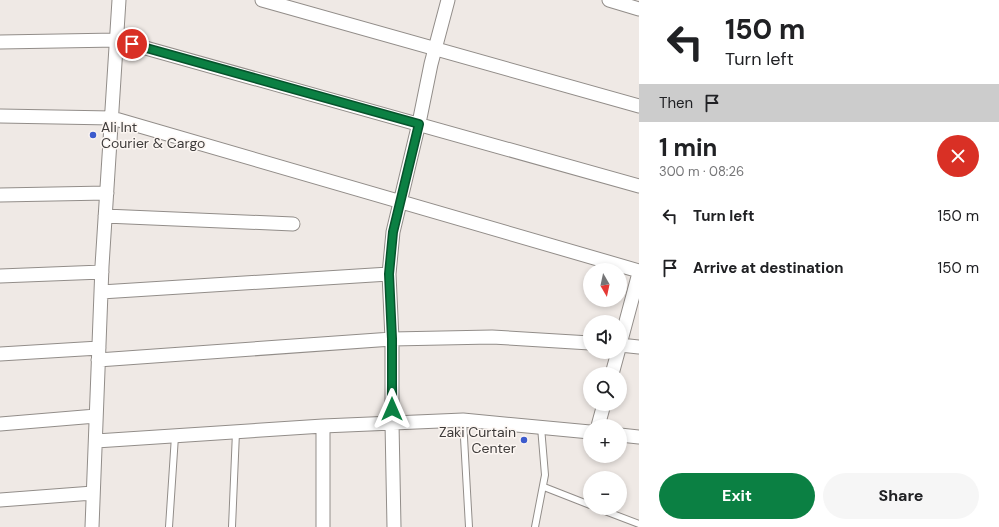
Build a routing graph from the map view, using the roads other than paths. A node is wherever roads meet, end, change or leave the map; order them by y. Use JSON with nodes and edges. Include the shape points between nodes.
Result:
{"nodes":[{"id":1,"x":119,"y":0,"type":"edge"},
{"id":2,"x":262,"y":0,"type":"edge"},
{"id":3,"x":448,"y":0,"type":"edge"},
{"id":4,"x":609,"y":0,"type":"edge"},
{"id":5,"x":639,"y":9,"type":"edge"},
{"id":6,"x":117,"y":40,"type":"junction"},
{"id":7,"x":0,"y":42,"type":"edge"},
{"id":8,"x":435,"y":48,"type":"junction"},
{"id":9,"x":639,"y":106,"type":"edge"},
{"id":10,"x":0,"y":116,"type":"edge"},
{"id":11,"x":112,"y":118,"type":"junction"},
{"id":12,"x":419,"y":124,"type":"junction"},
{"id":13,"x":639,"y":186,"type":"edge"},
{"id":14,"x":107,"y":193,"type":"junction"},
{"id":15,"x":0,"y":195,"type":"edge"},
{"id":16,"x":400,"y":202,"type":"junction"},
{"id":17,"x":105,"y":216,"type":"junction"},
{"id":18,"x":293,"y":224,"type":"dead end"},
{"id":19,"x":102,"y":272,"type":"junction"},
{"id":20,"x":639,"y":272,"type":"edge"},
{"id":21,"x":389,"y":274,"type":"junction"},
{"id":22,"x":0,"y":276,"type":"edge"},
{"id":23,"x":101,"y":292,"type":"junction"},
{"id":24,"x":627,"y":318,"type":"edge"},
{"id":25,"x":392,"y":339,"type":"junction"},
{"id":26,"x":583,"y":343,"type":"edge"},
{"id":27,"x":627,"y":346,"type":"edge"},
{"id":28,"x":639,"y":347,"type":"edge"},
{"id":29,"x":0,"y":354,"type":"edge"},
{"id":30,"x":99,"y":354,"type":"junction"},
{"id":31,"x":96,"y":416,"type":"junction"},
{"id":32,"x":463,"y":420,"type":"junction"},
{"id":33,"x":392,"y":423,"type":"junction"},
{"id":34,"x":0,"y":424,"type":"edge"},
{"id":35,"x":323,"y":426,"type":"junction"},
{"id":36,"x":541,"y":427,"type":"junction"},
{"id":37,"x":583,"y":431,"type":"edge"},
{"id":38,"x":236,"y":432,"type":"junction"},
{"id":39,"x":175,"y":436,"type":"junction"},
{"id":40,"x":627,"y":436,"type":"edge"},
{"id":41,"x":639,"y":437,"type":"edge"},
{"id":42,"x":96,"y":441,"type":"junction"},
{"id":43,"x":544,"y":487,"type":"junction"},
{"id":44,"x":93,"y":494,"type":"junction"},
{"id":45,"x":0,"y":500,"type":"edge"},
{"id":46,"x":583,"y":502,"type":"edge"},
{"id":47,"x":616,"y":515,"type":"edge"},
{"id":48,"x":639,"y":524,"type":"edge"},
{"id":49,"x":92,"y":527,"type":"edge"},
{"id":50,"x":169,"y":527,"type":"edge"},
{"id":51,"x":232,"y":527,"type":"edge"},
{"id":52,"x":323,"y":527,"type":"edge"},
{"id":53,"x":394,"y":527,"type":"edge"},
{"id":54,"x":469,"y":527,"type":"edge"},
{"id":55,"x":535,"y":527,"type":"edge"}],
"edges":[{"from":1,"to":6,"type":"street"},
{"from":2,"to":8,"type":"street"},
{"from":3,"to":8,"type":"street"},
{"from":4,"to":5,"type":"street"},
{"from":6,"to":7,"type":"street"},
{"from":6,"to":11,"type":"street"},
{"from":6,"to":12,"type":"street"},
{"from":8,"to":9,"type":"street"},
{"from":8,"to":12,"type":"street"},
{"from":10,"to":11,"type":"street"},
{"from":11,"to":14,"type":"street"},
{"from":11,"to":16,"type":"street"},
{"from":12,"to":13,"type":"street"},
{"from":12,"to":16,"type":"street"},
{"from":14,"to":15,"type":"street"},
{"from":14,"to":17,"type":"street"},
{"from":16,"to":20,"type":"street"},
{"from":16,"to":21,"type":"street","via":[[393,232]]},
{"from":17,"to":18,"type":"street"},
{"from":17,"to":19,"type":"street"},
{"from":19,"to":22,"type":"street"},
{"from":19,"to":23,"type":"street"},
{"from":20,"to":24,"type":"street"},
{"from":21,"to":23,"type":"street"},
{"from":21,"to":25,"type":"street"},
{"from":23,"to":30,"type":"street"},
{"from":25,"to":26,"type":"street","via":[[492,337]]},
{"from":25,"to":30,"type":"street"},
{"from":25,"to":33,"type":"street"},
{"from":27,"to":28,"type":"street"},
{"from":29,"to":30,"type":"street"},
{"from":30,"to":31,"type":"street"},
{"from":31,"to":34,"type":"street"},
{"from":31,"to":42,"type":"street"},
{"from":32,"to":33,"type":"street"},
{"from":32,"to":36,"type":"street"},
{"from":32,"to":54,"type":"lane"},
{"from":33,"to":35,"type":"street"},
{"from":33,"to":53,"type":"street"},
{"from":35,"to":38,"type":"street"},
{"from":35,"to":52,"type":"street"},
{"from":36,"to":37,"type":"street"},
{"from":36,"to":43,"type":"lane","via":[[546,475]]},
{"from":38,"to":39,"type":"street"},
{"from":38,"to":51,"type":"lane"},
{"from":39,"to":42,"type":"street"},
{"from":39,"to":50,"type":"lane"},
{"from":40,"to":41,"type":"street"},
{"from":42,"to":44,"type":"street"},
{"from":43,"to":46,"type":"lane"},
{"from":43,"to":55,"type":"lane"},
{"from":44,"to":45,"type":"street"},
{"from":44,"to":49,"type":"street"},
{"from":47,"to":48,"type":"lane"}]}
